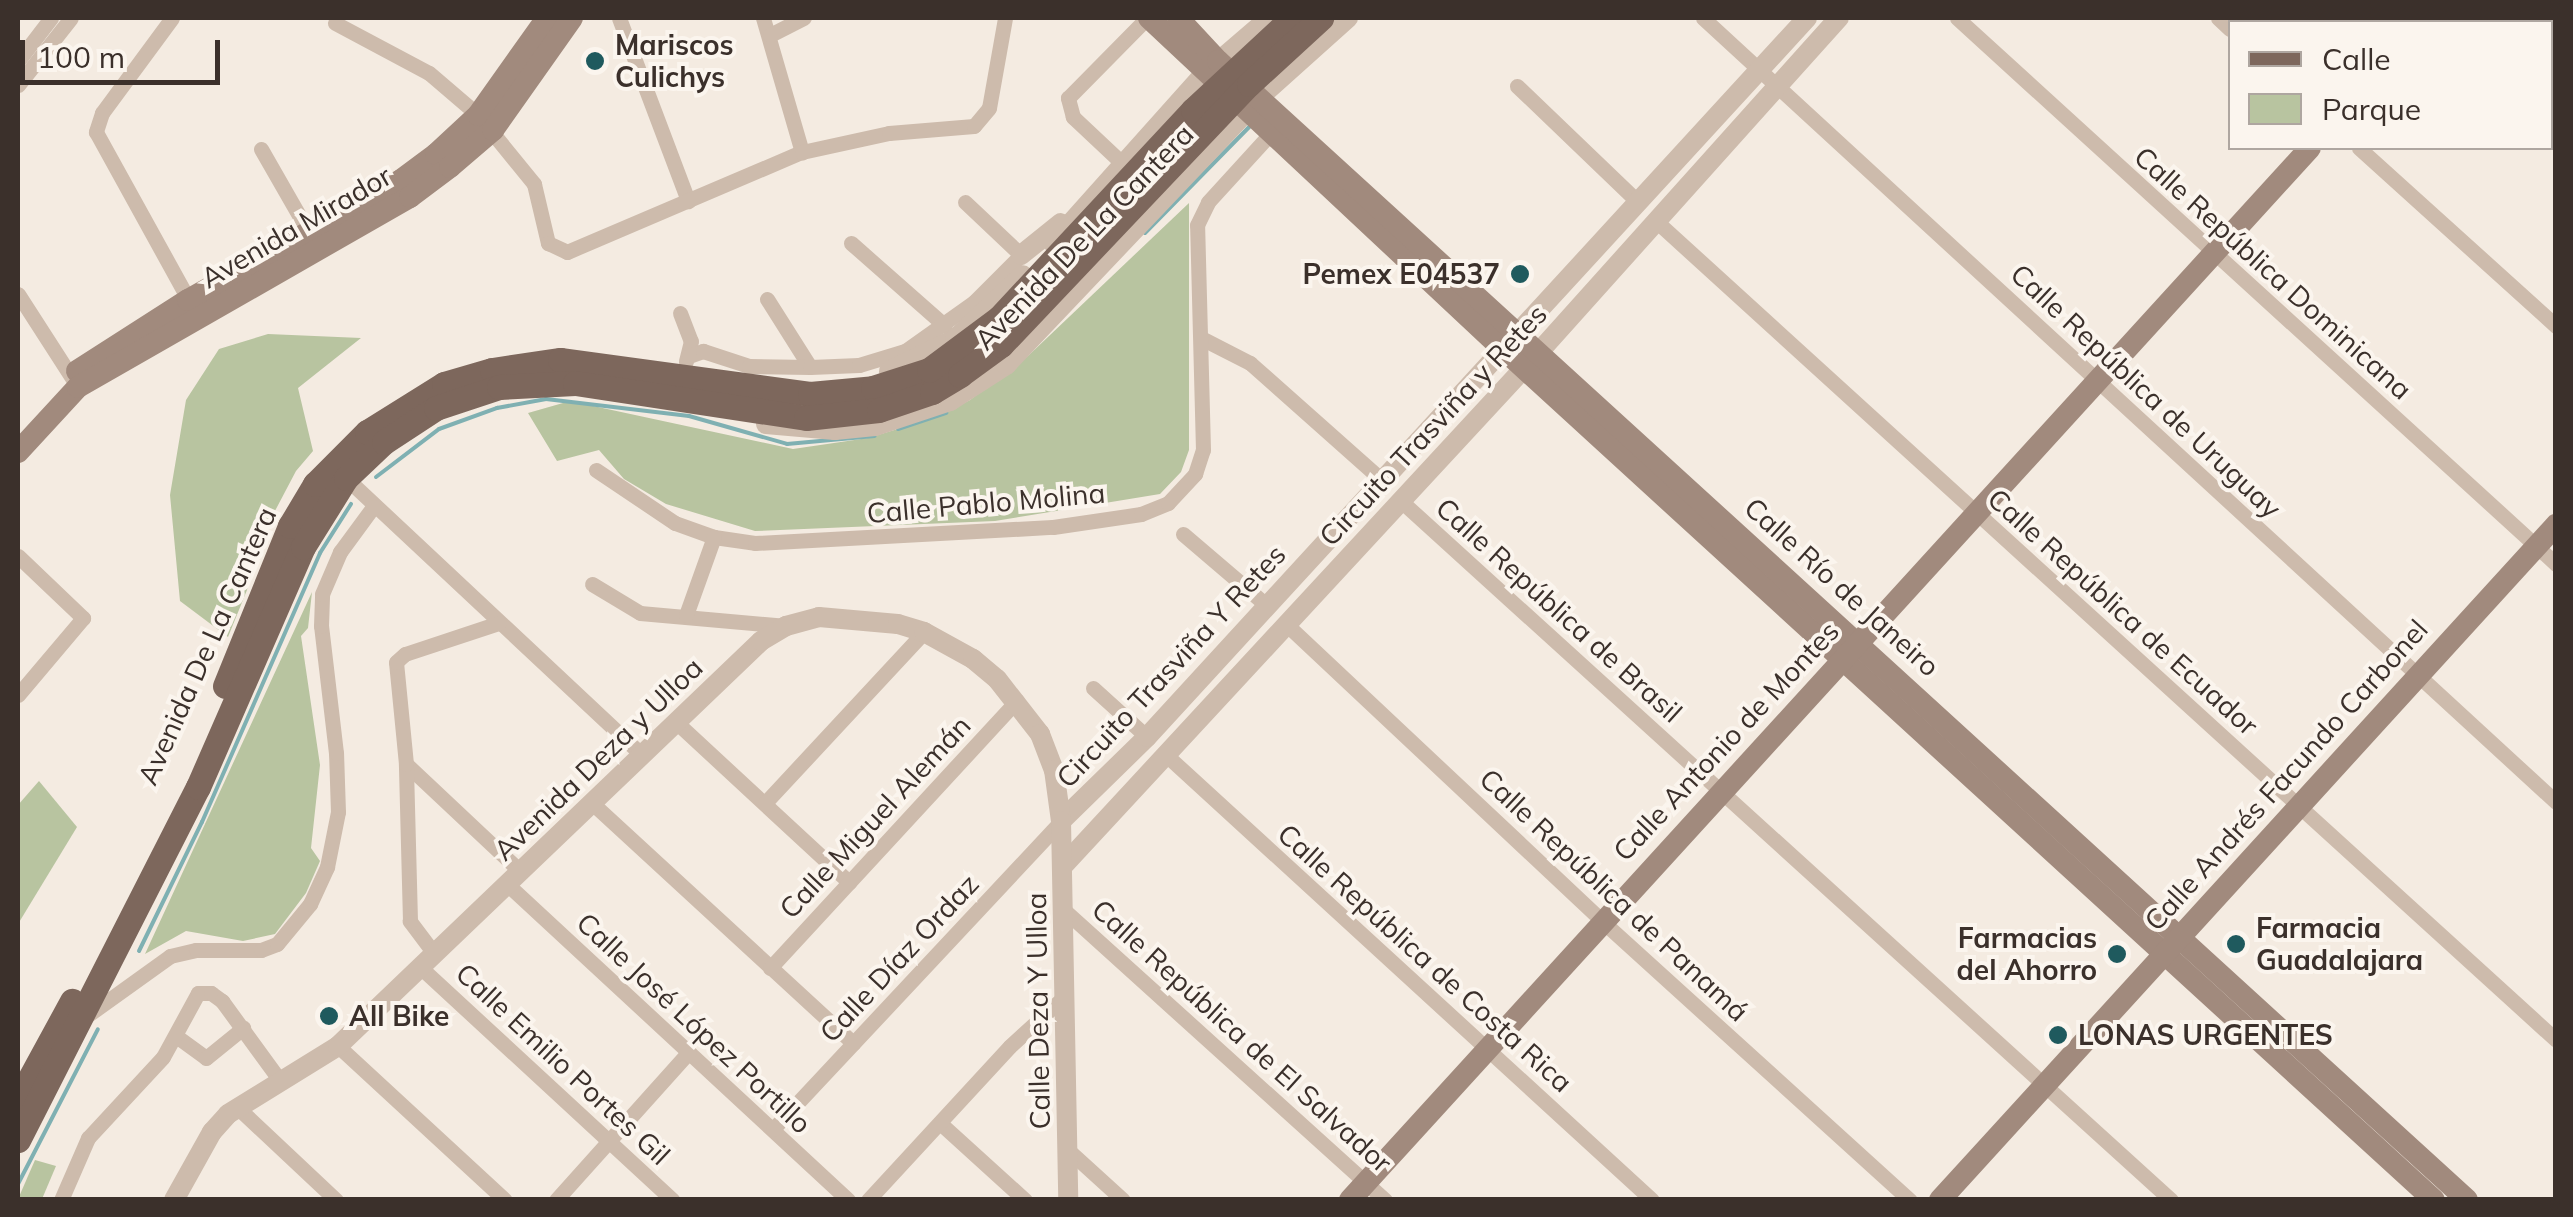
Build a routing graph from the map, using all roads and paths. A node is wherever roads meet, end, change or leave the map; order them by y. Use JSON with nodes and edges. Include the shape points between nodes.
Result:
{"nodes":[{"id":1,"x":71,"y":18,"type":"edge"},
{"id":2,"x":172,"y":18,"type":"edge"},
{"id":3,"x":547,"y":18,"type":"edge"},
{"id":4,"x":572,"y":18,"type":"edge"},
{"id":5,"x":619,"y":18,"type":"edge"},
{"id":6,"x":763,"y":18,"type":"edge"},
{"id":7,"x":804,"y":18,"type":"edge"},
{"id":8,"x":1005,"y":18,"type":"edge"},
{"id":9,"x":1148,"y":18,"type":"edge"},
{"id":10,"x":1178,"y":18,"type":"edge"},
{"id":11,"x":1272,"y":18,"type":"edge"},
{"id":12,"x":1292,"y":18,"type":"edge"},
{"id":13,"x":1348,"y":18,"type":"edge"},
{"id":14,"x":1704,"y":18,"type":"edge"},
{"id":15,"x":1807,"y":18,"type":"edge"},
{"id":16,"x":1839,"y":18,"type":"edge"},
{"id":17,"x":1956,"y":18,"type":"edge"},
{"id":18,"x":335,"y":23,"type":"dead end"},
{"id":19,"x":52,"y":25,"type":"edge"},
{"id":20,"x":1324,"y":27,"type":"edge"},
{"id":21,"x":770,"y":35,"type":"junction"},
{"id":22,"x":18,"y":61,"type":"edge"},
{"id":23,"x":1212,"y":67,"type":"junction"},
{"id":24,"x":1759,"y":70,"type":"junction"},
{"id":25,"x":18,"y":85,"type":"edge"},
{"id":26,"x":1517,"y":86,"type":"dead end"},
{"id":27,"x":1777,"y":86,"type":"junction"},
{"id":28,"x":1254,"y":104,"type":"junction"},
{"id":29,"x":486,"y":123,"type":"junction"},
{"id":30,"x":1155,"y":127,"type":"junction"},
{"id":31,"x":1270,"y":134,"type":"junction"},
{"id":32,"x":261,"y":149,"type":"dead end"},
{"id":33,"x":2308,"y":150,"type":"edge"},
{"id":34,"x":2361,"y":150,"type":"edge"},
{"id":35,"x":802,"y":152,"type":"junction"},
{"id":36,"x":1123,"y":164,"type":"junction"},
{"id":37,"x":1192,"y":170,"type":"junction"},
{"id":38,"x":688,"y":201,"type":"junction"},
{"id":39,"x":965,"y":202,"type":"dead end"},
{"id":40,"x":1638,"y":202,"type":"junction"},
{"id":41,"x":1087,"y":205,"type":"junction"},
{"id":42,"x":1656,"y":221,"type":"junction"},
{"id":43,"x":314,"y":241,"type":"junction"},
{"id":44,"x":851,"y":243,"type":"dead end"},
{"id":45,"x":2214,"y":253,"type":"junction"},
{"id":46,"x":1021,"y":255,"type":"junction"},
{"id":47,"x":18,"y":294,"type":"edge"},
{"id":48,"x":767,"y":299,"type":"dead end"},
{"id":49,"x":194,"y":308,"type":"junction"},
{"id":50,"x":680,"y":313,"type":"dead end"},
{"id":51,"x":945,"y":326,"type":"junction"},
{"id":52,"x":2556,"y":326,"type":"edge"},
{"id":53,"x":1203,"y":340,"type":"junction"},
{"id":54,"x":1510,"y":341,"type":"junction"},
{"id":55,"x":1531,"y":360,"type":"junction"},
{"id":56,"x":683,"y":366,"type":"junction"},
{"id":57,"x":810,"y":367,"type":"junction"},
{"id":58,"x":522,"y":375,"type":"junction"},
{"id":59,"x":2098,"y":380,"type":"junction"},
{"id":60,"x":74,"y":382,"type":"junction"},
{"id":61,"x":756,"y":389,"type":"junction"},
{"id":62,"x":709,"y":404,"type":"junction"},
{"id":63,"x":18,"y":432,"type":"edge"},
{"id":64,"x":18,"y":452,"type":"edge"},
{"id":65,"x":596,"y":470,"type":"dead end"},
{"id":66,"x":346,"y":478,"type":"junction"},
{"id":67,"x":1382,"y":480,"type":"junction"},
{"id":68,"x":1401,"y":501,"type":"junction"},
{"id":69,"x":373,"y":507,"type":"junction"},
{"id":70,"x":1976,"y":513,"type":"junction"},
{"id":71,"x":2556,"y":524,"type":"edge"},
{"id":72,"x":1183,"y":534,"type":"dead end"},
{"id":73,"x":714,"y":537,"type":"junction"},
{"id":74,"x":2536,"y":546,"type":"junction"},
{"id":75,"x":18,"y":556,"type":"edge"},
{"id":76,"x":2556,"y":564,"type":"edge"},
{"id":77,"x":592,"y":584,"type":"dead end"},
{"id":78,"x":1266,"y":606,"type":"junction"},
{"id":79,"x":686,"y":616,"type":"junction"},
{"id":80,"x":500,"y":623,"type":"junction"},
{"id":81,"x":1286,"y":624,"type":"junction"},
{"id":82,"x":786,"y":626,"type":"junction"},
{"id":83,"x":924,"y":632,"type":"junction"},
{"id":84,"x":1850,"y":651,"type":"junction"},
{"id":85,"x":2418,"y":676,"type":"junction"},
{"id":86,"x":1093,"y":688,"type":"dead end"},
{"id":87,"x":18,"y":695,"type":"edge"},
{"id":88,"x":1017,"y":700,"type":"junction"},
{"id":89,"x":676,"y":722,"type":"junction"},
{"id":90,"x":1147,"y":737,"type":"junction"},
{"id":91,"x":1165,"y":754,"type":"junction"},
{"id":92,"x":642,"y":755,"type":"junction"},
{"id":93,"x":406,"y":764,"type":"junction"},
{"id":94,"x":1721,"y":790,"type":"junction"},
{"id":95,"x":2556,"y":802,"type":"edge"},
{"id":96,"x":592,"y":803,"type":"junction"},
{"id":97,"x":765,"y":803,"type":"junction"},
{"id":98,"x":2299,"y":806,"type":"junction"},
{"id":99,"x":1061,"y":821,"type":"junction"},
{"id":100,"x":1063,"y":866,"type":"junction"},
{"id":101,"x":514,"y":878,"type":"junction"},
{"id":102,"x":849,"y":882,"type":"junction"},
{"id":103,"x":1064,"y":910,"type":"junction"},
{"id":104,"x":1602,"y":921,"type":"junction"},
{"id":105,"x":2173,"y":944,"type":"junction"},
{"id":106,"x":426,"y":959,"type":"junction"},
{"id":107,"x":770,"y":968,"type":"junction"},
{"id":108,"x":1065,"y":996,"type":"junction"},
{"id":109,"x":81,"y":1021,"type":"junction"},
{"id":110,"x":243,"y":1028,"type":"junction"},
{"id":111,"x":176,"y":1036,"type":"junction"},
{"id":112,"x":2556,"y":1040,"type":"edge"},
{"id":113,"x":853,"y":1043,"type":"junction"},
{"id":114,"x":338,"y":1046,"type":"junction"},
{"id":115,"x":1486,"y":1048,"type":"junction"},
{"id":116,"x":690,"y":1052,"type":"junction"},
{"id":117,"x":281,"y":1082,"type":"junction"},
{"id":118,"x":2046,"y":1083,"type":"junction"},
{"id":119,"x":18,"y":1100,"type":"edge"},
{"id":120,"x":237,"y":1107,"type":"junction"},
{"id":121,"x":940,"y":1123,"type":"junction"},
{"id":122,"x":773,"y":1128,"type":"junction"},
{"id":123,"x":18,"y":1140,"type":"edge"},
{"id":124,"x":610,"y":1141,"type":"junction"},
{"id":125,"x":1068,"y":1150,"type":"junction"},
{"id":126,"x":1366,"y":1181,"type":"junction"},
{"id":127,"x":61,"y":1200,"type":"edge"},
{"id":128,"x":174,"y":1200,"type":"edge"},
{"id":129,"x":336,"y":1200,"type":"edge"},
{"id":130,"x":505,"y":1200,"type":"edge"},
{"id":131,"x":556,"y":1200,"type":"edge"},
{"id":132,"x":673,"y":1200,"type":"edge"},
{"id":133,"x":848,"y":1200,"type":"edge"},
{"id":134,"x":868,"y":1200,"type":"edge"},
{"id":135,"x":1025,"y":1200,"type":"edge"},
{"id":136,"x":1068,"y":1200,"type":"edge"},
{"id":137,"x":1123,"y":1200,"type":"edge"},
{"id":138,"x":1350,"y":1200,"type":"edge"},
{"id":139,"x":1385,"y":1200,"type":"edge"},
{"id":140,"x":1652,"y":1200,"type":"edge"},
{"id":141,"x":1910,"y":1200,"type":"edge"},
{"id":142,"x":1940,"y":1200,"type":"edge"},
{"id":143,"x":2171,"y":1200,"type":"edge"},
{"id":144,"x":2434,"y":1200,"type":"edge"},
{"id":145,"x":2467,"y":1200,"type":"edge"}],
"edges":[{"from":1,"to":19,"type":"street"},
{"from":2,"to":49,"type":"street","via":[[102,113],[96,132]]},
{"from":3,"to":29,"type":"main road","name":"Avenida Mirador"},
{"from":4,"to":29,"type":"main road","name":"Avenida Mirador"},
{"from":5,"to":38,"type":"street"},
{"from":6,"to":21,"type":"street"},
{"from":7,"to":21,"type":"street"},
{"from":8,"to":35,"type":"street","via":[[988,108],[974,126]]},
{"from":9,"to":23,"type":"main road","name":"Calle Río de Janeiro"},
{"from":9,"to":36,"type":"street","via":[[1068,98],[1073,117]]},
{"from":10,"to":23,"type":"main road","name":"Calle Río de Janeiro"},
{"from":11,"to":20,"type":"street","via":[[1272,40],[1286,48]]},
{"from":11,"to":23,"type":"street","name":"Avenida De La Cantera"},
{"from":12,"to":61,"type":"main road","name":"Avenida De La Cantera","bridge":true,"via":[[1192,110],[999,318],[929,370],[848,392]]},
{"from":13,"to":20,"type":"street","name":"Avenida De La Cantera"},
{"from":14,"to":24,"type":"street","name":"Calle República de Uruguay"},
{"from":15,"to":24,"type":"street","name":"Circuito Trasviña Y Retes"},
{"from":16,"to":27,"type":"street","name":"Circuito Trasviña y Retes"},
{"from":17,"to":45,"type":"street","name":"Calle República Dominicana"},
{"from":18,"to":29,"type":"street","via":[[429,73]]},
{"from":19,"to":22,"type":"street"},
{"from":19,"to":25,"type":"street"},
{"from":20,"to":28,"type":"street","name":"Avenida De La Cantera"},
{"from":20,"to":62,"type":"main road","name":"Avenida De La Cantera","bridge":true,"via":[[1249,84],[1001,345],[960,376],[932,392],[856,414],[806,418]]},
{"from":21,"to":35,"type":"street"},
{"from":23,"to":28,"type":"main road","name":"Calle Río de Janeiro"},
{"from":23,"to":30,"type":"street","name":"Avenida De La Cantera"},
{"from":24,"to":27,"type":"street","name":"Calle República de Uruguay"},
{"from":24,"to":40,"type":"street","name":"Circuito Trasviña Y Retes"},
{"from":26,"to":40,"type":"street"},
{"from":27,"to":42,"type":"street","name":"Circuito Trasviña y Retes"},
{"from":27,"to":59,"type":"street","name":"Calle República de Uruguay"},
{"from":28,"to":31,"type":"main road","name":"Calle Río de Janeiro"},
{"from":28,"to":37,"type":"street","name":"Avenida De La Cantera"},
{"from":28,"to":54,"type":"main road","name":"Calle Río de Janeiro"},
{"from":29,"to":38,"type":"street","via":[[534,184],[544,238],[560,250]]},
{"from":29,"to":43,"type":"main road","name":"Avenida Mirador","via":[[410,196]]},
{"from":30,"to":36,"type":"street","name":"Avenida De La Cantera"},
{"from":30,"to":37,"type":"street","via":[[1192,130],[1198,150]]},
{"from":31,"to":53,"type":"street","name":"Calle Pablo Molina","via":[[1200,214]]},
{"from":31,"to":54,"type":"main road","name":"Calle Río de Janeiro"},
{"from":32,"to":43,"type":"street"},
{"from":33,"to":45,"type":"main road","name":"Calle Antonio de Montes"},
{"from":34,"to":52,"type":"street"},
{"from":35,"to":38,"type":"street"},
{"from":36,"to":41,"type":"street","name":"Avenida De La Cantera"},
{"from":37,"to":62,"type":"street","name":"Avenida De La Cantera","via":[[1031,342],[950,401],[875,426],[835,430],[756,422]]},
{"from":39,"to":46,"type":"street"},
{"from":40,"to":54,"type":"street","name":"Circuito Trasviña Y Retes"},
{"from":41,"to":46,"type":"street"},
{"from":41,"to":61,"type":"street","name":"Avenida De La Cantera","via":[[993,305],[934,352],[862,378]]},
{"from":42,"to":55,"type":"street","name":"Circuito Trasviña y Retes"},
{"from":42,"to":70,"type":"street","name":"Calle República de Ecuador"},
{"from":43,"to":49,"type":"main road","name":"Avenida Mirador"},
{"from":44,"to":51,"type":"street"},
{"from":45,"to":59,"type":"main road","name":"Calle Antonio de Montes"},
{"from":45,"to":74,"type":"street","name":"Calle República Dominicana"},
{"from":46,"to":51,"type":"street"},
{"from":47,"to":60,"type":"street"},
{"from":48,"to":57,"type":"street"},
{"from":49,"to":60,"type":"main road","name":"Avenida Mirador"},
{"from":50,"to":56,"type":"street","via":[[689,330]]},
{"from":51,"to":57,"type":"street","via":[[882,359]]},
{"from":53,"to":67,"type":"street","via":[[1250,363]]},
{"from":53,"to":73,"type":"street","name":"Calle Pablo Molina","via":[[1202,450],[1195,474],[1168,503],[1141,514],[1011,531],[755,543]]},
{"from":54,"to":55,"type":"main road","name":"Calle Río de Janeiro"},
{"from":54,"to":67,"type":"street","name":"Circuito Trasviña Y Retes"},
{"from":55,"to":68,"type":"street","name":"Circuito Trasviña y Retes"},
{"from":55,"to":84,"type":"main road","name":"Calle Río de Janeiro"},
{"from":56,"to":57,"type":"street","via":[[703,351],[748,366]]},
{"from":56,"to":58,"type":"main road","name":"Avenida De La Cantera","via":[[560,360]]},
{"from":56,"to":61,"type":"main road","name":"Avenida De La Cantera"},
{"from":58,"to":62,"type":"main road","name":"Avenida De La Cantera"},
{"from":58,"to":66,"type":"main road","name":"Avenida De La Cantera","via":[[436,408],[384,442]]},
{"from":58,"to":119,"type":"main road","name":"Avenida De La Cantera","via":[[467,376],[422,395],[367,432],[315,484],[290,526],[185,775]]},
{"from":59,"to":70,"type":"main road","name":"Calle Antonio de Montes"},
{"from":59,"to":85,"type":"street","name":"Calle República de Uruguay"},
{"from":60,"to":63,"type":"main road","name":"Avenida Mirador"},
{"from":60,"to":64,"type":"main road","name":"Avenida Mirador"},
{"from":65,"to":73,"type":"street","name":"Calle Pablo Molina","via":[[674,523]]},
{"from":66,"to":69,"type":"street"},
{"from":66,"to":109,"type":"main road","name":"Avenida De La Cantera","via":[[303,547],[198,787]]},
{"from":67,"to":78,"type":"street","name":"Circuito Trasviña Y Retes"},
{"from":68,"to":81,"type":"street","name":"Circuito Trasviña y Retes"},
{"from":68,"to":94,"type":"street","name":"Calle República de Brasil"},
{"from":69,"to":80,"type":"street"},
{"from":69,"to":109,"type":"street","via":[[340,552],[322,594],[338,812],[327,867],[310,904],[270,948],[170,956]]},
{"from":70,"to":84,"type":"main road","name":"Calle Antonio de Montes"},
{"from":70,"to":98,"type":"street","name":"Calle República de Ecuador"},
{"from":71,"to":74,"type":"main road","name":"Calle Andrés Facundo Carbonel"},
{"from":72,"to":78,"type":"street"},
{"from":73,"to":79,"type":"street"},
{"from":74,"to":76,"type":"street","name":"Calle República Dominicana"},
{"from":74,"to":85,"type":"main road","name":"Calle Andrés Facundo Carbonel"},
{"from":75,"to":87,"type":"street","via":[[83,618]]},
{"from":77,"to":79,"type":"street","via":[[640,614]]},
{"from":78,"to":90,"type":"street","name":"Circuito Trasviña Y Retes"},
{"from":79,"to":82,"type":"street"},
{"from":80,"to":92,"type":"street"},
{"from":80,"to":93,"type":"street","name":"Calle Emilio Portes Gil","via":[[398,659]]},
{"from":81,"to":91,"type":"street","name":"Circuito Trasviña y Retes"},
{"from":81,"to":104,"type":"street","name":"Calle República de Panamá"},
{"from":82,"to":83,"type":"street","name":"Avenida Deza y Ulloa","via":[[848,618]]},
{"from":82,"to":89,"type":"street","name":"Avenida Deza y Ulloa","via":[[761,641]]},
{"from":83,"to":88,"type":"street","name":"Avenida Deza y Ulloa","via":[[973,659]]},
{"from":83,"to":97,"type":"street"},
{"from":84,"to":94,"type":"main road","name":"Calle Antonio de Montes"},
{"from":84,"to":105,"type":"main road","name":"Calle Río de Janeiro"},
{"from":85,"to":95,"type":"street","name":"Calle República de Uruguay"},
{"from":85,"to":98,"type":"main road","name":"Calle Andrés Facundo Carbonel"},
{"from":86,"to":90,"type":"street"},
{"from":88,"to":99,"type":"street","name":"Avenida Deza y Ulloa","via":[[1054,770]]},
{"from":88,"to":102,"type":"street","name":"Calle Miguel Alemán"},
{"from":89,"to":92,"type":"street","name":"Avenida Deza y Ulloa"},
{"from":89,"to":97,"type":"street"},
{"from":90,"to":99,"type":"street","name":"Circuito Trasviña Y Retes"},
{"from":91,"to":100,"type":"street","name":"Circuito Trasviña y Retes"},
{"from":91,"to":115,"type":"street","name":"Calle República de Costa Rica"},
{"from":92,"to":96,"type":"street","name":"Avenida Deza y Ulloa"},
{"from":93,"to":101,"type":"street"},
{"from":93,"to":106,"type":"street","name":"Calle Emilio Portes Gil","via":[[410,922]]},
{"from":94,"to":104,"type":"main road","name":"Calle Antonio de Montes"},
{"from":94,"to":118,"type":"street","name":"Calle República de Brasil"},
{"from":96,"to":101,"type":"street","name":"Avenida Deza y Ulloa"},
{"from":96,"to":107,"type":"street"},
{"from":97,"to":102,"type":"street"},
{"from":98,"to":105,"type":"main road","name":"Calle Andrés Facundo Carbonel"},
{"from":98,"to":112,"type":"street","name":"Calle República de Ecuador"},
{"from":99,"to":100,"type":"street","name":"Calle Deza Y Ulloa"},
{"from":99,"to":113,"type":"street","name":"Calle Díaz Ordaz"},
{"from":100,"to":103,"type":"street","name":"Calle Deza Y Ulloa"},
{"from":101,"to":106,"type":"street","name":"Avenida Deza y Ulloa"},
{"from":101,"to":116,"type":"street","name":"Calle José López Portillo"},
{"from":102,"to":107,"type":"street","name":"Calle Miguel Alemán"},
{"from":103,"to":108,"type":"street","name":"Calle Deza Y Ulloa"},
{"from":103,"to":126,"type":"street","name":"Calle República de El Salvador"},
{"from":104,"to":115,"type":"main road","name":"Calle Antonio de Montes"},
{"from":104,"to":141,"type":"street","name":"Calle República de Panamá"},
{"from":105,"to":118,"type":"main road","name":"Calle Andrés Facundo Carbonel"},
{"from":105,"to":144,"type":"main road","name":"Calle Río de Janeiro"},
{"from":105,"to":145,"type":"main road","name":"Calle Río de Janeiro"},
{"from":106,"to":114,"type":"street","name":"Avenida Deza y Ulloa"},
{"from":106,"to":124,"type":"street","name":"Calle Emilio Portes Gil"},
{"from":107,"to":113,"type":"street"},
{"from":108,"to":121,"type":"street"},
{"from":108,"to":125,"type":"street","name":"Calle Deza Y Ulloa"},
{"from":109,"to":123,"type":"main road","name":"Avenida De La Cantera"},
{"from":110,"to":111,"type":"street","via":[[206,1058]]},
{"from":110,"to":111,"type":"street","via":[[206,991],[195,997]]},
{"from":110,"to":117,"type":"street"},
{"from":111,"to":127,"type":"street","via":[[88,1138]]},
{"from":113,"to":122,"type":"street","name":"Calle Díaz Ordaz"},
{"from":114,"to":117,"type":"street","name":"Avenida Deza y Ulloa"},
{"from":114,"to":130,"type":"street"},
{"from":115,"to":126,"type":"main road","name":"Calle Antonio de Montes"},
{"from":115,"to":140,"type":"street","name":"Calle República de Costa Rica"},
{"from":116,"to":122,"type":"street","name":"Calle José López Portillo"},
{"from":116,"to":124,"type":"street"},
{"from":117,"to":120,"type":"street","name":"Avenida Deza y Ulloa"},
{"from":118,"to":142,"type":"main road","name":"Calle Andrés Facundo Carbonel"},
{"from":118,"to":143,"type":"street","name":"Calle República de Brasil"},
{"from":120,"to":128,"type":"street","name":"Avenida Deza y Ulloa","via":[[212,1132]]},
{"from":120,"to":129,"type":"street"},
{"from":121,"to":134,"type":"street"},
{"from":121,"to":135,"type":"street"},
{"from":122,"to":133,"type":"street","name":"Calle José López Portillo"},
{"from":124,"to":131,"type":"street"},
{"from":124,"to":132,"type":"street","name":"Calle Emilio Portes Gil"},
{"from":125,"to":136,"type":"street","name":"Calle Deza Y Ulloa"},
{"from":125,"to":137,"type":"street"},
{"from":126,"to":138,"type":"main road","name":"Calle Antonio de Montes"},
{"from":126,"to":139,"type":"street","name":"Calle República de El Salvador"}]}
